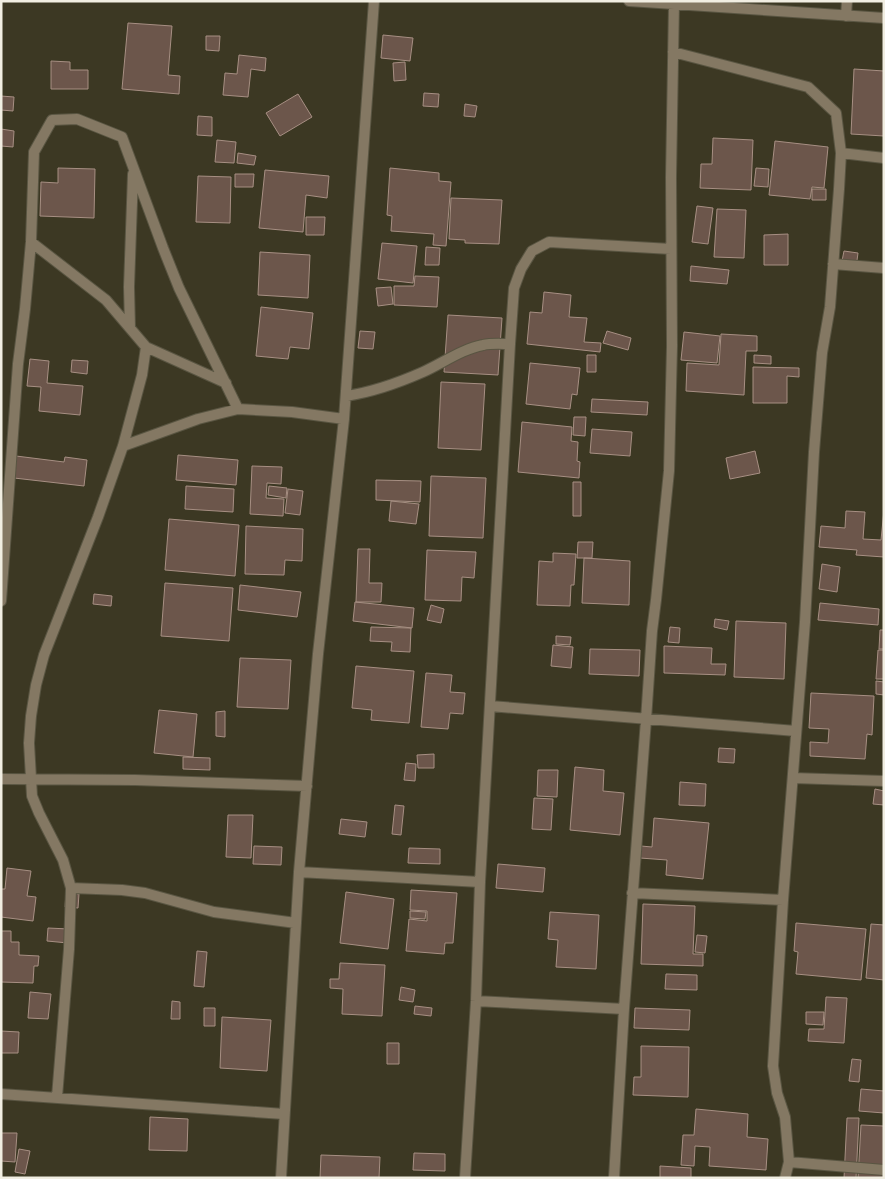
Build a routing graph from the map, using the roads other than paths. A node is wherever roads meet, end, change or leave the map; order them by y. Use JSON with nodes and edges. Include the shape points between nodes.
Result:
{"nodes":[{"id":1,"x":374,"y":1,"type":"edge"},
{"id":2,"x":628,"y":1,"type":"edge"},
{"id":3,"x":847,"y":1,"type":"edge"},
{"id":4,"x":674,"y":3,"type":"junction"},
{"id":5,"x":696,"y":3,"type":"edge"},
{"id":6,"x":846,"y":16,"type":"junction"},
{"id":7,"x":884,"y":18,"type":"edge"},
{"id":8,"x":673,"y":52,"type":"junction"},
{"id":9,"x":841,"y":153,"type":"junction"},
{"id":10,"x":884,"y":158,"type":"edge"},
{"id":11,"x":133,"y":168,"type":"junction"},
{"id":12,"x":31,"y":242,"type":"junction"},
{"id":13,"x":671,"y":249,"type":"junction"},
{"id":14,"x":833,"y":264,"type":"junction"},
{"id":15,"x":884,"y":268,"type":"edge"},
{"id":16,"x":130,"y":328,"type":"junction"},
{"id":17,"x":510,"y":344,"type":"junction"},
{"id":18,"x":146,"y":347,"type":"junction"},
{"id":19,"x":226,"y":383,"type":"junction"},
{"id":20,"x":346,"y":396,"type":"junction"},
{"id":21,"x":238,"y":408,"type":"junction"},
{"id":22,"x":344,"y":418,"type":"junction"},
{"id":23,"x":123,"y":446,"type":"junction"},
{"id":24,"x":1,"y":601,"type":"edge"},
{"id":25,"x":490,"y":706,"type":"junction"},
{"id":26,"x":646,"y":720,"type":"junction"},
{"id":27,"x":796,"y":732,"type":"junction"},
{"id":28,"x":793,"y":778,"type":"junction"},
{"id":29,"x":1,"y":779,"type":"edge"},
{"id":30,"x":30,"y":779,"type":"junction"},
{"id":31,"x":884,"y":781,"type":"edge"},
{"id":32,"x":306,"y":786,"type":"junction"},
{"id":33,"x":300,"y":872,"type":"junction"},
{"id":34,"x":480,"y":882,"type":"junction"},
{"id":35,"x":71,"y":888,"type":"junction"},
{"id":36,"x":632,"y":893,"type":"junction"},
{"id":37,"x":783,"y":900,"type":"junction"},
{"id":38,"x":296,"y":923,"type":"junction"},
{"id":39,"x":476,"y":1001,"type":"junction"},
{"id":40,"x":624,"y":1009,"type":"junction"},
{"id":41,"x":1,"y":1094,"type":"edge"},
{"id":42,"x":57,"y":1097,"type":"junction"},
{"id":43,"x":284,"y":1114,"type":"junction"},
{"id":44,"x":789,"y":1162,"type":"junction"},
{"id":45,"x":884,"y":1170,"type":"edge"},
{"id":46,"x":281,"y":1178,"type":"edge"},
{"id":47,"x":465,"y":1178,"type":"edge"},
{"id":48,"x":614,"y":1178,"type":"edge"},
{"id":49,"x":785,"y":1178,"type":"edge"}],
"edges":[{"from":1,"to":20,"type":"street"},
{"from":2,"to":4,"type":"street"},
{"from":3,"to":6,"type":"street"},
{"from":4,"to":5,"type":"street"},
{"from":4,"to":8,"type":"street"},
{"from":5,"to":6,"type":"street"},
{"from":6,"to":7,"type":"street"},
{"from":8,"to":9,"type":"street","via":[[808,87],[836,113]]},
{"from":8,"to":13,"type":"street"},
{"from":9,"to":10,"type":"street"},
{"from":9,"to":14,"type":"street"},
{"from":11,"to":12,"type":"street","via":[[122,137],[77,119],[52,120],[34,152]]},
{"from":11,"to":16,"type":"street"},
{"from":11,"to":19,"type":"street","via":[[179,288]]},
{"from":12,"to":16,"type":"street","via":[[106,300]]},
{"from":12,"to":24,"type":"street","via":[[18,364]]},
{"from":13,"to":17,"type":"street","via":[[549,242],[532,252],[514,288]]},
{"from":13,"to":26,"type":"street","via":[[669,470]]},
{"from":14,"to":15,"type":"street"},
{"from":14,"to":27,"type":"street","via":[[814,452]]},
{"from":16,"to":18,"type":"street"},
{"from":17,"to":20,"type":"street","via":[[484,345],[387,386]]},
{"from":17,"to":25,"type":"street"},
{"from":18,"to":19,"type":"street"},
{"from":18,"to":23,"type":"street"},
{"from":19,"to":21,"type":"street"},
{"from":20,"to":22,"type":"street"},
{"from":21,"to":22,"type":"street"},
{"from":21,"to":23,"type":"street"},
{"from":22,"to":32,"type":"street"},
{"from":23,"to":30,"type":"street","via":[[44,655],[31,716]]},
{"from":25,"to":26,"type":"street"},
{"from":25,"to":34,"type":"street"},
{"from":26,"to":27,"type":"street"},
{"from":26,"to":36,"type":"street"},
{"from":27,"to":28,"type":"street"},
{"from":28,"to":31,"type":"street"},
{"from":28,"to":37,"type":"street"},
{"from":29,"to":30,"type":"street"},
{"from":30,"to":32,"type":"street"},
{"from":30,"to":35,"type":"street","via":[[32,796],[63,860]]},
{"from":32,"to":33,"type":"street"},
{"from":33,"to":34,"type":"street"},
{"from":33,"to":38,"type":"street"},
{"from":34,"to":39,"type":"street"},
{"from":35,"to":38,"type":"street","via":[[145,893],[214,912]]},
{"from":35,"to":42,"type":"street"},
{"from":36,"to":37,"type":"street"},
{"from":36,"to":40,"type":"street"},
{"from":37,"to":44,"type":"street","via":[[773,1066],[785,1117]]},
{"from":38,"to":43,"type":"street"},
{"from":39,"to":40,"type":"street"},
{"from":39,"to":47,"type":"street"},
{"from":40,"to":48,"type":"street"},
{"from":41,"to":42,"type":"street"},
{"from":42,"to":43,"type":"street"},
{"from":43,"to":46,"type":"street"},
{"from":44,"to":45,"type":"street"},
{"from":44,"to":49,"type":"street"}]}
